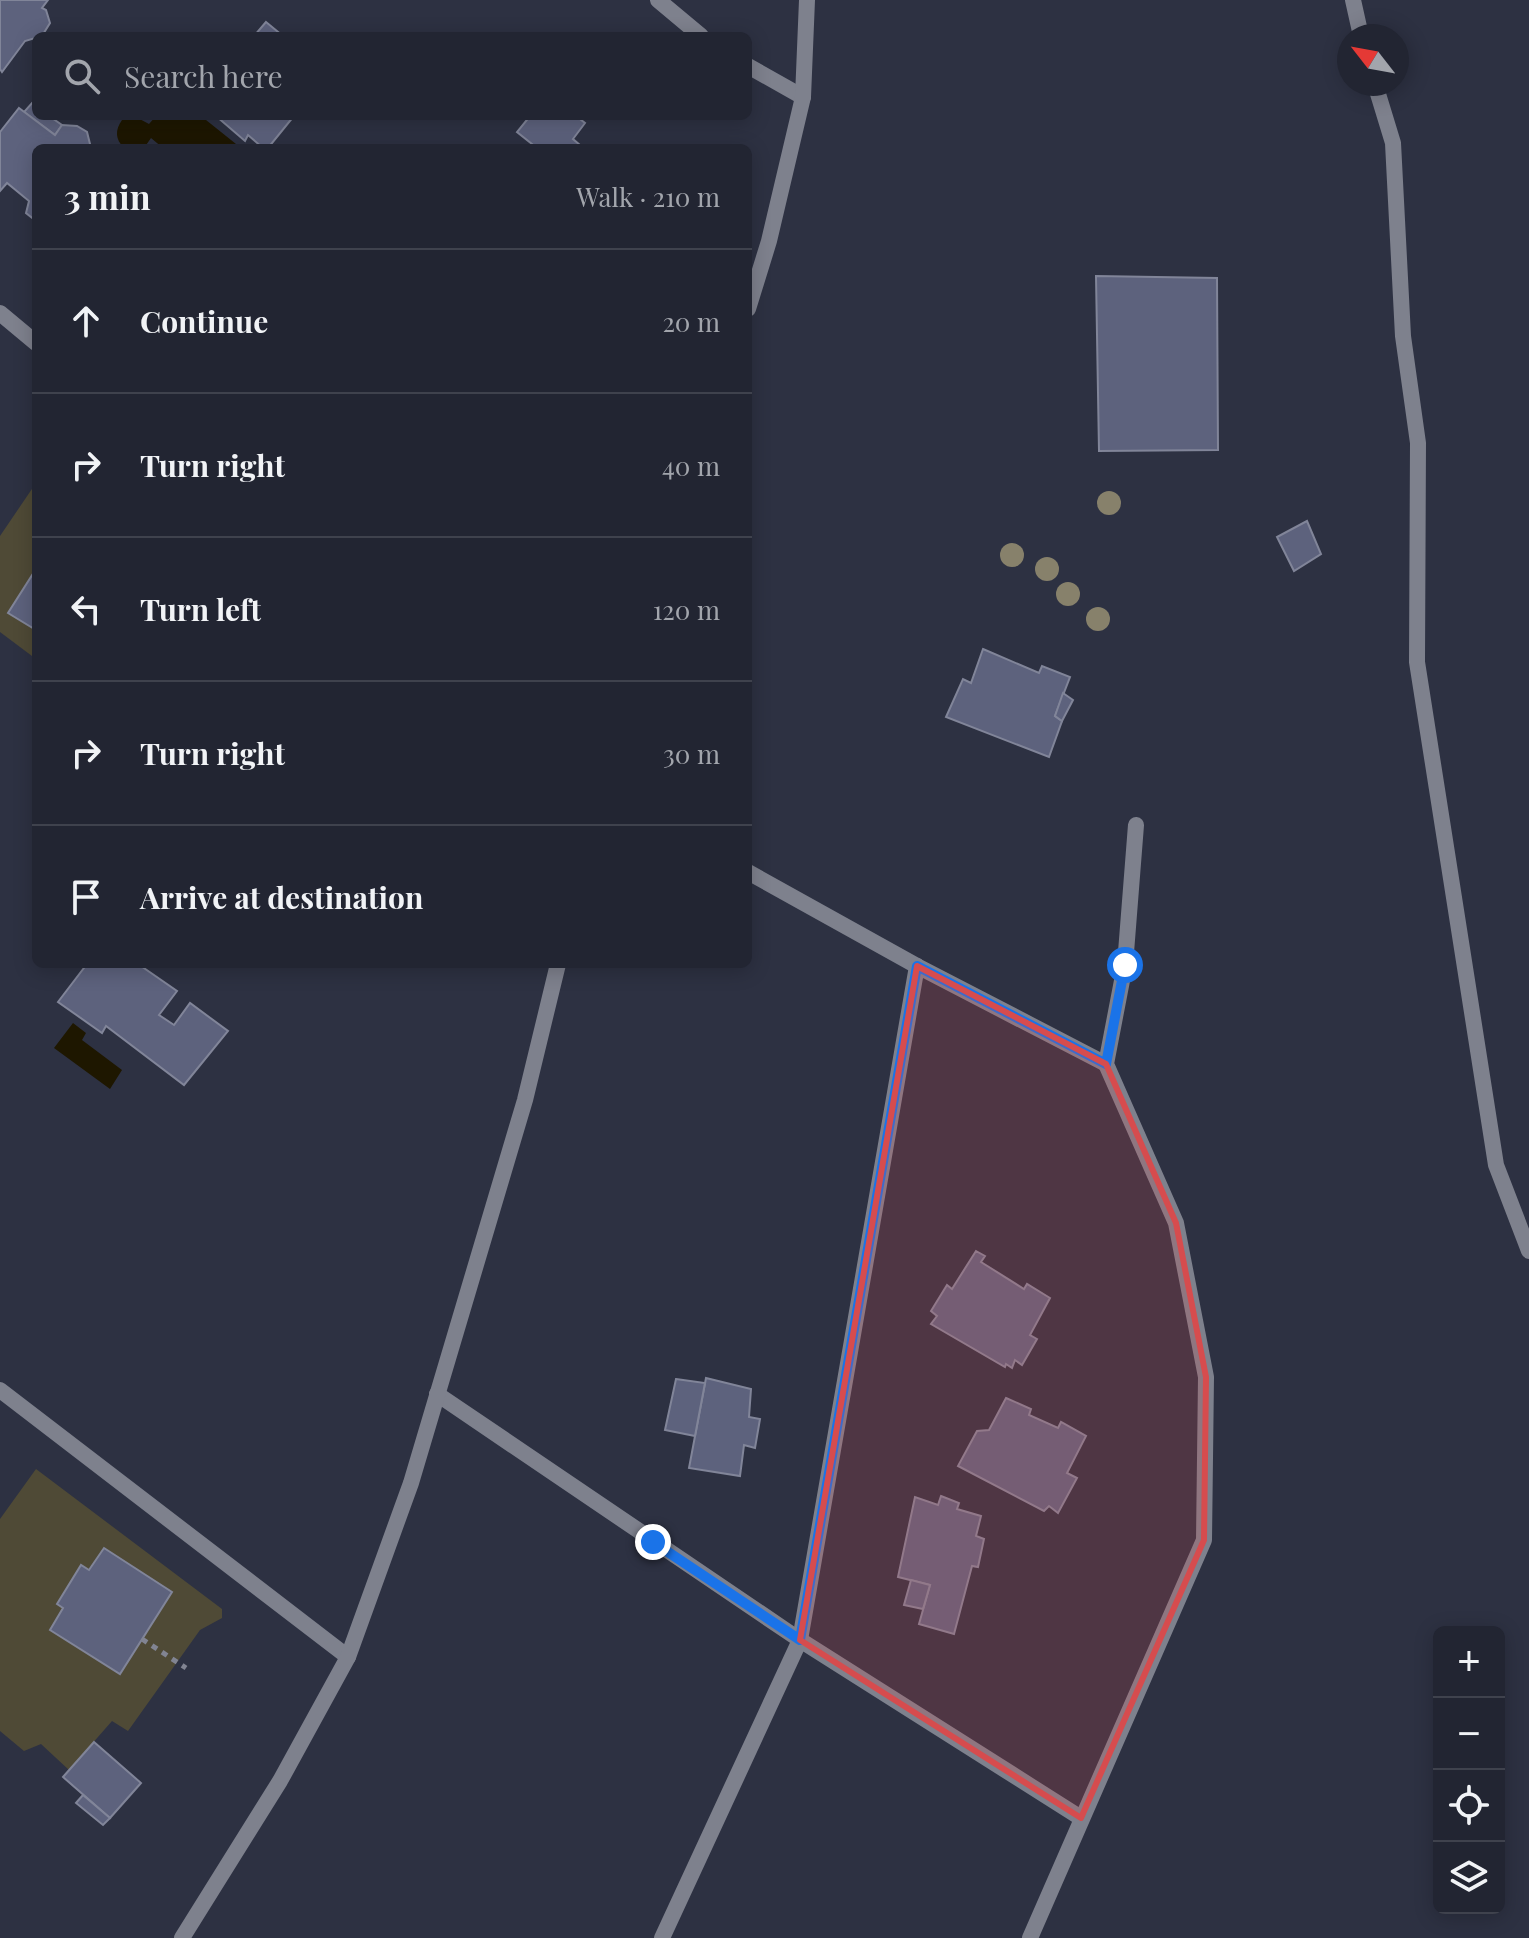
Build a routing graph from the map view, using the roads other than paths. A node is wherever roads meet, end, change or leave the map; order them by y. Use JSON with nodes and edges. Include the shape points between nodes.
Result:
{"nodes":[{"id":1,"x":658,"y":0,"type":"edge"},
{"id":2,"x":807,"y":0,"type":"edge"},
{"id":3,"x":1350,"y":4,"type":"edge"},
{"id":4,"x":1357,"y":24,"type":"edge"},
{"id":5,"x":696,"y":32,"type":"edge"},
{"id":6,"x":752,"y":68,"type":"edge"},
{"id":7,"x":1379,"y":96,"type":"edge"},
{"id":8,"x":803,"y":97,"type":"junction"},
{"id":9,"x":752,"y":296,"type":"edge"},
{"id":10,"x":0,"y":313,"type":"edge"},
{"id":11,"x":32,"y":340,"type":"edge"},
{"id":12,"x":1136,"y":825,"type":"dead end"},
{"id":13,"x":752,"y":874,"type":"edge"},
{"id":14,"x":917,"y":966,"type":"junction"},
{"id":15,"x":557,"y":968,"type":"edge"},
{"id":16,"x":1106,"y":1064,"type":"junction"},
{"id":17,"x":1529,"y":1251,"type":"edge"},
{"id":18,"x":0,"y":1390,"type":"edge"},
{"id":19,"x":437,"y":1394,"type":"junction"},
{"id":20,"x":800,"y":1640,"type":"junction"},
{"id":21,"x":348,"y":1657,"type":"junction"},
{"id":22,"x":1081,"y":1818,"type":"junction"},
{"id":23,"x":186,"y":1936,"type":"edge"},
{"id":24,"x":662,"y":1938,"type":"edge"},
{"id":25,"x":1030,"y":1938,"type":"edge"}],
"edges":[{"from":1,"to":5,"type":"street"},
{"from":2,"to":8,"type":"street"},
{"from":3,"to":4,"type":"street"},
{"from":6,"to":8,"type":"street"},
{"from":7,"to":17,"type":"street","via":[[1393,143],[1403,336],[1418,443],[1417,662],[1496,1165]]},
{"from":8,"to":9,"type":"street"},
{"from":10,"to":11,"type":"street"},
{"from":12,"to":16,"type":"street","via":[[1125,965]]},
{"from":13,"to":14,"type":"street"},
{"from":14,"to":16,"type":"street"},
{"from":14,"to":20,"type":"street"},
{"from":15,"to":19,"type":"street","via":[[525,1100]]},
{"from":16,"to":22,"type":"street","via":[[1176,1223],[1206,1377],[1204,1540]]},
{"from":18,"to":21,"type":"street"},
{"from":19,"to":20,"type":"street"},
{"from":19,"to":21,"type":"street"},
{"from":20,"to":22,"type":"street"},
{"from":20,"to":24,"type":"street"},
{"from":21,"to":23,"type":"street"},
{"from":22,"to":25,"type":"street"}]}
